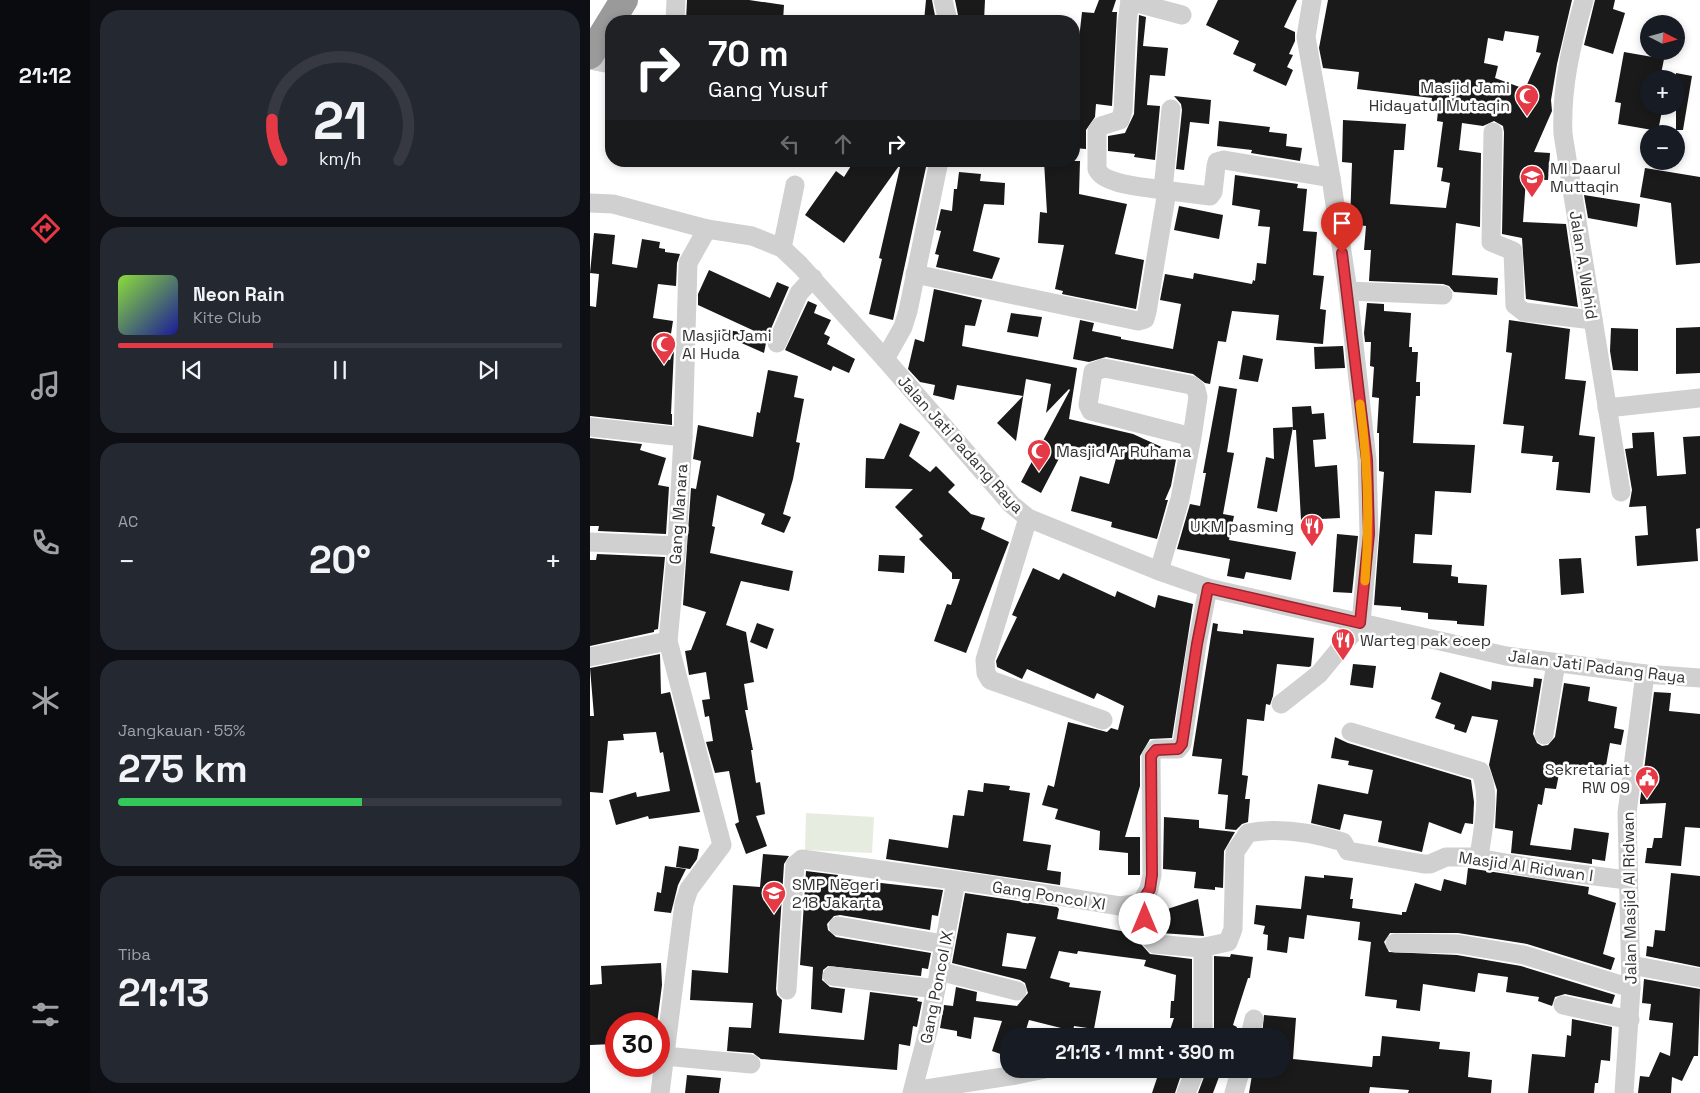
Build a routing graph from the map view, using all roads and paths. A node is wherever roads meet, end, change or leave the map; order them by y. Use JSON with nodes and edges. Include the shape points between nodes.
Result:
{"nodes":[{"id":1,"x":624,"y":0,"type":"edge"},
{"id":2,"x":676,"y":0,"type":"edge"},
{"id":3,"x":943,"y":0,"type":"edge"},
{"id":4,"x":1130,"y":0,"type":"edge"},
{"id":5,"x":1312,"y":0,"type":"edge"},
{"id":6,"x":1584,"y":0,"type":"edge"},
{"id":7,"x":615,"y":15,"type":"edge"},
{"id":8,"x":675,"y":15,"type":"edge"},
{"id":9,"x":947,"y":15,"type":"edge"},
{"id":10,"x":1182,"y":15,"type":"dead end"},
{"id":11,"x":605,"y":31,"type":"edge"},
{"id":12,"x":590,"y":55,"type":"edge"},
{"id":13,"x":590,"y":60,"type":"edge"},
{"id":14,"x":605,"y":63,"type":"edge"},
{"id":15,"x":1172,"y":109,"type":"dead end"},
{"id":16,"x":1493,"y":132,"type":"dead end"},
{"id":17,"x":938,"y":167,"type":"edge"},
{"id":18,"x":1331,"y":178,"type":"junction"},
{"id":19,"x":795,"y":185,"type":"dead end"},
{"id":20,"x":1165,"y":190,"type":"junction"},
{"id":21,"x":590,"y":203,"type":"edge"},
{"id":22,"x":707,"y":229,"type":"junction"},
{"id":23,"x":782,"y":248,"type":"junction"},
{"id":24,"x":915,"y":274,"type":"junction"},
{"id":25,"x":812,"y":278,"type":"junction"},
{"id":26,"x":1348,"y":291,"type":"junction"},
{"id":27,"x":1443,"y":295,"type":"dead end"},
{"id":28,"x":1593,"y":320,"type":"junction"},
{"id":29,"x":777,"y":343,"type":"dead end"},
{"id":30,"x":885,"y":359,"type":"junction"},
{"id":31,"x":1700,"y":398,"type":"edge"},
{"id":32,"x":1607,"y":408,"type":"junction"},
{"id":33,"x":590,"y":427,"type":"edge"},
{"id":34,"x":684,"y":437,"type":"junction"},
{"id":35,"x":1192,"y":437,"type":"junction"},
{"id":36,"x":1621,"y":492,"type":"dead end"},
{"id":37,"x":1028,"y":518,"type":"junction"},
{"id":38,"x":590,"y":542,"type":"edge"},
{"id":39,"x":677,"y":546,"type":"junction"},
{"id":40,"x":1159,"y":571,"type":"junction"},
{"id":41,"x":1208,"y":588,"type":"junction"},
{"id":42,"x":1360,"y":623,"type":"junction"},
{"id":43,"x":668,"y":641,"type":"junction"},
{"id":44,"x":590,"y":657,"type":"edge"},
{"id":45,"x":1556,"y":663,"type":"junction"},
{"id":46,"x":1645,"y":674,"type":"junction"},
{"id":47,"x":1700,"y":678,"type":"edge"},
{"id":48,"x":1281,"y":704,"type":"dead end"},
{"id":49,"x":1103,"y":720,"type":"dead end"},
{"id":50,"x":1351,"y":732,"type":"dead end"},
{"id":51,"x":1544,"y":735,"type":"dead end"},
{"id":52,"x":1479,"y":858,"type":"junction"},
{"id":53,"x":1627,"y":880,"type":"junction"},
{"id":54,"x":956,"y":881,"type":"junction"},
{"id":55,"x":1133,"y":904,"type":"junction"},
{"id":56,"x":838,"y":926,"type":"dead end"},
{"id":57,"x":1395,"y":942,"type":"dead end"},
{"id":58,"x":944,"y":944,"type":"junction"},
{"id":59,"x":1200,"y":948,"type":"junction"},
{"id":60,"x":1631,"y":965,"type":"junction"},
{"id":61,"x":832,"y":976,"type":"dead end"},
{"id":62,"x":1700,"y":978,"type":"edge"},
{"id":63,"x":938,"y":980,"type":"junction"},
{"id":64,"x":1632,"y":988,"type":"junction"},
{"id":65,"x":787,"y":990,"type":"dead end"},
{"id":66,"x":1017,"y":991,"type":"dead end"},
{"id":67,"x":1563,"y":1006,"type":"dead end"},
{"id":68,"x":670,"y":1012,"type":"edge"},
{"id":69,"x":1630,"y":1020,"type":"junction"},
{"id":70,"x":1203,"y":1028,"type":"edge"},
{"id":71,"x":670,"y":1057,"type":"edge"},
{"id":72,"x":751,"y":1064,"type":"dead end"},
{"id":73,"x":662,"y":1077,"type":"edge"},
{"id":74,"x":1000,"y":1078,"type":"edge"},
{"id":75,"x":1192,"y":1078,"type":"edge"},
{"id":76,"x":1238,"y":1078,"type":"edge"},
{"id":77,"x":912,"y":1092,"type":"edge"},
{"id":78,"x":660,"y":1093,"type":"edge"},
{"id":79,"x":1186,"y":1093,"type":"edge"},
{"id":80,"x":1234,"y":1093,"type":"edge"},
{"id":81,"x":1624,"y":1093,"type":"edge"}],
"edges":[{"from":1,"to":7,"type":"highway"},
{"from":2,"to":8,"type":"street"},
{"from":3,"to":9,"type":"street"},
{"from":4,"to":10,"type":"street"},
{"from":4,"to":20,"type":"street","via":[[1126,23],[1123,111],[1120,120],[1101,126],[1097,131],[1097,169],[1107,180]]},
{"from":5,"to":18,"type":"street","via":[[1306,38]]},
{"from":6,"to":28,"type":"street","name":"Jalan A. Wahid","via":[[1562,105],[1563,134]]},
{"from":11,"to":12,"type":"highway"},
{"from":13,"to":14,"type":"street"},
{"from":15,"to":20,"type":"street"},
{"from":16,"to":28,"type":"street","via":[[1491,242],[1514,251],[1515,305],[1524,312]]},
{"from":17,"to":24,"type":"street"},
{"from":18,"to":20,"type":"street","via":[[1224,160],[1217,162],[1210,196]]},
{"from":18,"to":26,"type":"street"},
{"from":19,"to":23,"type":"street"},
{"from":20,"to":24,"type":"street","via":[[1147,312],[1145,318],[1138,321]]},
{"from":21,"to":22,"type":"street","name":"Jalan Jati Padang Raya","via":[[613,204]]},
{"from":22,"to":23,"type":"street","name":"Jalan Jati Padang Raya","via":[[752,236]]},
{"from":22,"to":34,"type":"street","name":"Gang Manara","via":[[688,263]]},
{"from":23,"to":25,"type":"street","name":"Jalan Jati Padang Raya"},
{"from":24,"to":30,"type":"street","via":[[903,326]]},
{"from":25,"to":29,"type":"street","via":[[799,293]]},
{"from":25,"to":30,"type":"street","name":"Jalan Jati Padang Raya"},
{"from":26,"to":27,"type":"street"},
{"from":26,"to":42,"type":"street","via":[[1368,478],[1369,534]]},
{"from":28,"to":32,"type":"street","name":"Jalan A. Wahid"},
{"from":30,"to":37,"type":"street","name":"Jalan Jati Padang Raya","via":[[1011,504]]},
{"from":31,"to":32,"type":"street"},
{"from":32,"to":36,"type":"street","name":"Jalan A. Wahid"},
{"from":33,"to":34,"type":"street"},
{"from":34,"to":39,"type":"street","name":"Gang Manara"},
{"from":35,"to":35,"type":"street","via":[[1198,397],[1191,385],[1104,368],[1092,372],[1088,405],[1091,411]]},
{"from":35,"to":40,"type":"street","via":[[1180,499]]},
{"from":37,"to":40,"type":"street","name":"Jalan Jati Padang Raya"},
{"from":37,"to":49,"type":"street","via":[[985,660],[987,676]]},
{"from":38,"to":39,"type":"street"},
{"from":39,"to":43,"type":"street","name":"Gang Manara"},
{"from":40,"to":41,"type":"street","name":"Jalan Jati Padang Raya"},
{"from":41,"to":42,"type":"street","name":"Jalan Jati Padang Raya"},
{"from":41,"to":55,"type":"street","via":[[1182,744],[1178,749],[1156,750],[1151,756],[1152,875],[1150,889]]},
{"from":42,"to":45,"type":"street","name":"Jalan Jati Padang Raya","via":[[1464,647]]},
{"from":42,"to":48,"type":"street","via":[[1319,674]]},
{"from":43,"to":44,"type":"street"},
{"from":43,"to":68,"type":"street","name":"Gang Manara","via":[[722,848],[689,889],[684,904]]},
{"from":45,"to":46,"type":"street","name":"Jalan Jati Padang Raya"},
{"from":45,"to":51,"type":"street"},
{"from":46,"to":47,"type":"street","name":"Jalan Jati Padang Raya"},
{"from":46,"to":53,"type":"street","name":"Jalan Masjid Al Ridwan","via":[[1628,805]]},
{"from":50,"to":52,"type":"street","via":[[1480,771],[1485,793]]},
{"from":52,"to":53,"type":"street","name":"Masjid Al Ridwan I"},
{"from":52,"to":59,"type":"street","name":"Masjid Al Ridwan I","via":[[1454,856],[1424,864],[1348,852],[1343,842],[1324,836],[1248,833],[1235,852],[1233,929],[1228,942]]},
{"from":53,"to":60,"type":"street","name":"Jalan Masjid Al Ridwan"},
{"from":54,"to":55,"type":"street","name":"Gang Poncol XI"},
{"from":54,"to":58,"type":"street","name":"Gang Poncol IX"},
{"from":54,"to":65,"type":"street","name":"Gang Poncol XI","via":[[799,860],[795,865]]},
{"from":55,"to":59,"type":"street","via":[[1155,944]]},
{"from":56,"to":58,"type":"street"},
{"from":57,"to":64,"type":"street","via":[[1458,944],[1524,954]]},
{"from":58,"to":63,"type":"street","name":"Gang Poncol IX"},
{"from":59,"to":70,"type":"street"},
{"from":60,"to":62,"type":"street"},
{"from":60,"to":64,"type":"street","name":"Jalan Masjid Al Ridwan"},
{"from":61,"to":63,"type":"street"},
{"from":63,"to":66,"type":"street"},
{"from":63,"to":77,"type":"street","name":"Gang Poncol IX"},
{"from":64,"to":69,"type":"street","name":"Jalan Masjid Al Ridwan"},
{"from":67,"to":69,"type":"street"},
{"from":69,"to":81,"type":"street","name":"Jalan Masjid Al Ridwan"},
{"from":71,"to":72,"type":"street"},
{"from":73,"to":78,"type":"street"},
{"from":74,"to":77,"type":"street"},
{"from":75,"to":79,"type":"street"},
{"from":76,"to":80,"type":"street"}]}
